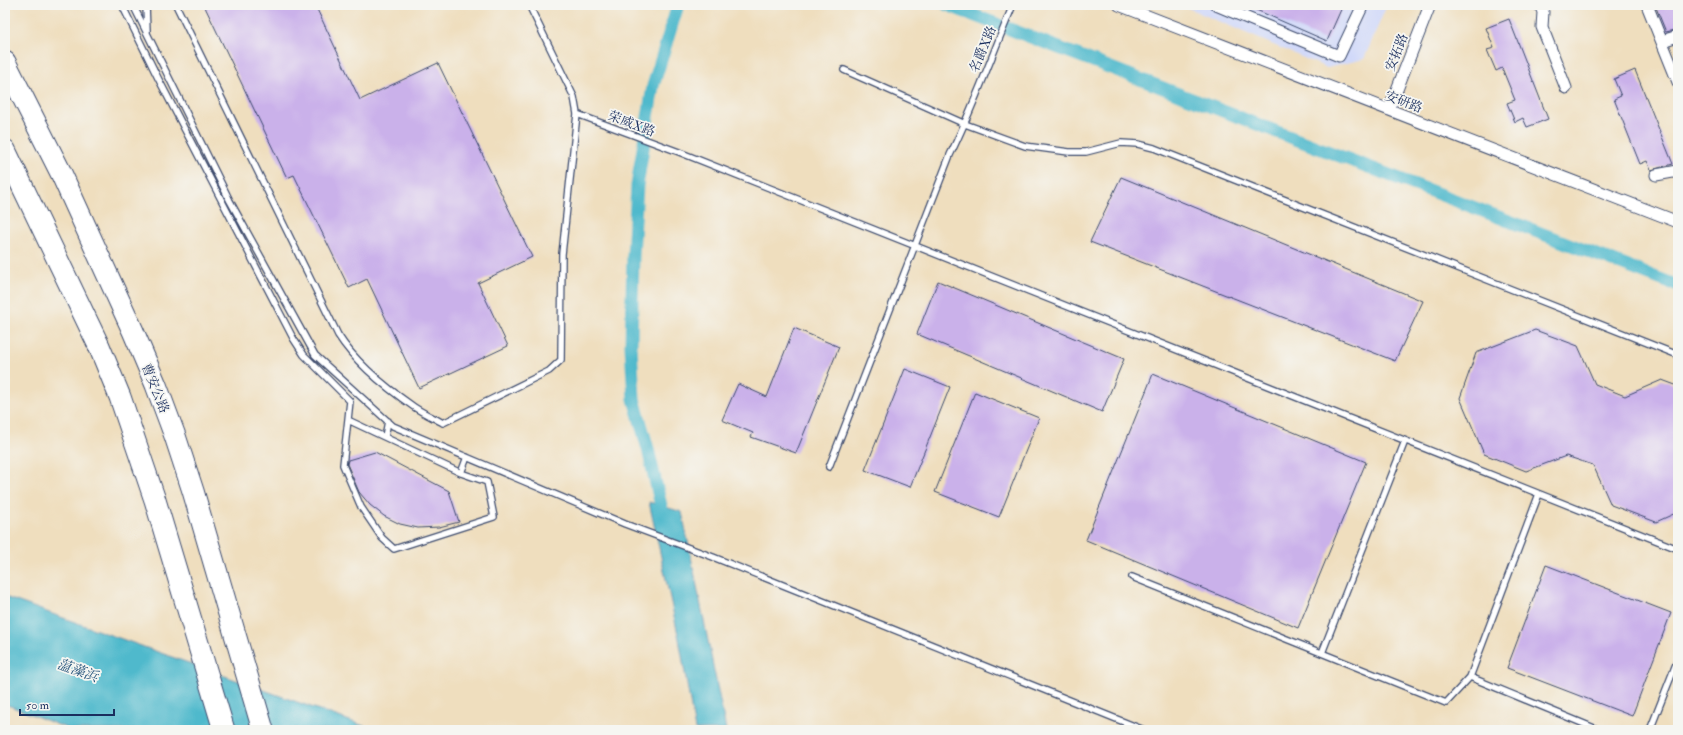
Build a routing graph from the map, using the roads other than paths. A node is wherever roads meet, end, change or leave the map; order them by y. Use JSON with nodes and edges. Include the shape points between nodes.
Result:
{"nodes":[{"id":1,"x":122,"y":5,"type":"edge"},
{"id":2,"x":133,"y":5,"type":"edge"},
{"id":3,"x":146,"y":5,"type":"edge"},
{"id":4,"x":176,"y":5,"type":"edge"},
{"id":5,"x":529,"y":5,"type":"edge"},
{"id":6,"x":1013,"y":5,"type":"edge"},
{"id":7,"x":1119,"y":5,"type":"edge"},
{"id":8,"x":1216,"y":5,"type":"edge"},
{"id":9,"x":1363,"y":5,"type":"edge"},
{"id":10,"x":1430,"y":5,"type":"edge"},
{"id":11,"x":1540,"y":5,"type":"edge"},
{"id":12,"x":1647,"y":5,"type":"edge"},
{"id":13,"x":1236,"y":9,"type":"edge"},
{"id":14,"x":148,"y":35,"type":"junction"},
{"id":15,"x":1678,"y":36,"type":"edge"},
{"id":16,"x":1662,"y":41,"type":"junction"},
{"id":17,"x":5,"y":62,"type":"edge"},
{"id":18,"x":844,"y":70,"type":"dead end"},
{"id":19,"x":1678,"y":82,"type":"edge"},
{"id":20,"x":1566,"y":88,"type":"dead end"},
{"id":21,"x":1389,"y":110,"type":"junction"},
{"id":22,"x":577,"y":114,"type":"junction"},
{"id":23,"x":965,"y":124,"type":"junction"},
{"id":24,"x":5,"y":150,"type":"edge"},
{"id":25,"x":1678,"y":171,"type":"edge"},
{"id":26,"x":1656,"y":174,"type":"dead end"},
{"id":27,"x":1678,"y":222,"type":"edge"},
{"id":28,"x":914,"y":246,"type":"junction"},
{"id":29,"x":1678,"y":355,"type":"edge"},
{"id":30,"x":348,"y":420,"type":"junction"},
{"id":31,"x":388,"y":422,"type":"junction"},
{"id":32,"x":385,"y":437,"type":"junction"},
{"id":33,"x":1405,"y":441,"type":"junction"},
{"id":34,"x":467,"y":457,"type":"junction"},
{"id":35,"x":829,"y":467,"type":"dead end"},
{"id":36,"x":460,"y":473,"type":"junction"},
{"id":37,"x":1539,"y":494,"type":"junction"},
{"id":38,"x":1678,"y":550,"type":"edge"},
{"id":39,"x":1132,"y":576,"type":"dead end"},
{"id":40,"x":1322,"y":653,"type":"junction"},
{"id":41,"x":1678,"y":658,"type":"edge"},
{"id":42,"x":1470,"y":676,"type":"junction"},
{"id":43,"x":224,"y":730,"type":"edge"},
{"id":44,"x":263,"y":730,"type":"edge"},
{"id":45,"x":1144,"y":730,"type":"edge"},
{"id":46,"x":1599,"y":730,"type":"edge"},
{"id":47,"x":1650,"y":730,"type":"edge"}],
"edges":[{"from":1,"to":30,"type":"lane","via":[[278,312],[304,355],[350,401]]},
{"from":2,"to":14,"type":"lane"},
{"from":3,"to":14,"type":"lane"},
{"from":4,"to":22,"type":"lane","via":[[342,341],[357,360],[396,393],[414,407],[443,423],[549,372],[561,360],[562,254]]},
{"from":5,"to":22,"type":"lane","via":[[574,97]]},
{"from":6,"to":23,"type":"lane","name":"名爵X路"},
{"from":7,"to":21,"type":"street","name":"安研路"},
{"from":8,"to":13,"type":"street"},
{"from":9,"to":13,"type":"street","via":[[1338,56]]},
{"from":10,"to":21,"type":"street","name":"安拓路"},
{"from":11,"to":20,"type":"street","via":[[1543,12],[1542,27]]},
{"from":12,"to":16,"type":"street"},
{"from":14,"to":31,"type":"lane","via":[[230,201],[316,355]]},
{"from":15,"to":16,"type":"street"},
{"from":16,"to":19,"type":"street"},
{"from":17,"to":44,"type":"highway","name":"曹安公路","via":[[61,173],[133,331],[176,436]]},
{"from":18,"to":23,"type":"lane"},
{"from":21,"to":27,"type":"street","name":"安研路"},
{"from":22,"to":28,"type":"lane","name":"荣威X路"},
{"from":23,"to":28,"type":"lane","name":"名爵X路"},
{"from":23,"to":29,"type":"lane","via":[[1025,146],[1048,150],[1086,152],[1121,143],[1154,148]]},
{"from":24,"to":43,"type":"highway","via":[[99,346],[120,397],[150,485]]},
{"from":25,"to":26,"type":"street"},
{"from":28,"to":33,"type":"lane","name":"荣威X路"},
{"from":28,"to":35,"type":"lane","name":"名爵X路"},
{"from":30,"to":32,"type":"lane"},
{"from":30,"to":36,"type":"lane","via":[[343,465],[361,507],[382,538],[394,549],[494,517],[487,482]]},
{"from":31,"to":32,"type":"lane"},
{"from":31,"to":34,"type":"lane"},
{"from":32,"to":36,"type":"lane"},
{"from":33,"to":37,"type":"lane","name":"荣威X路"},
{"from":33,"to":40,"type":"lane"},
{"from":34,"to":36,"type":"lane"},
{"from":34,"to":45,"type":"lane","via":[[625,524]]},
{"from":37,"to":38,"type":"lane","name":"荣威X路"},
{"from":37,"to":42,"type":"lane"},
{"from":39,"to":40,"type":"lane"},
{"from":40,"to":42,"type":"lane","via":[[1446,703]]},
{"from":41,"to":47,"type":"lane"},
{"from":42,"to":46,"type":"lane"}]}
